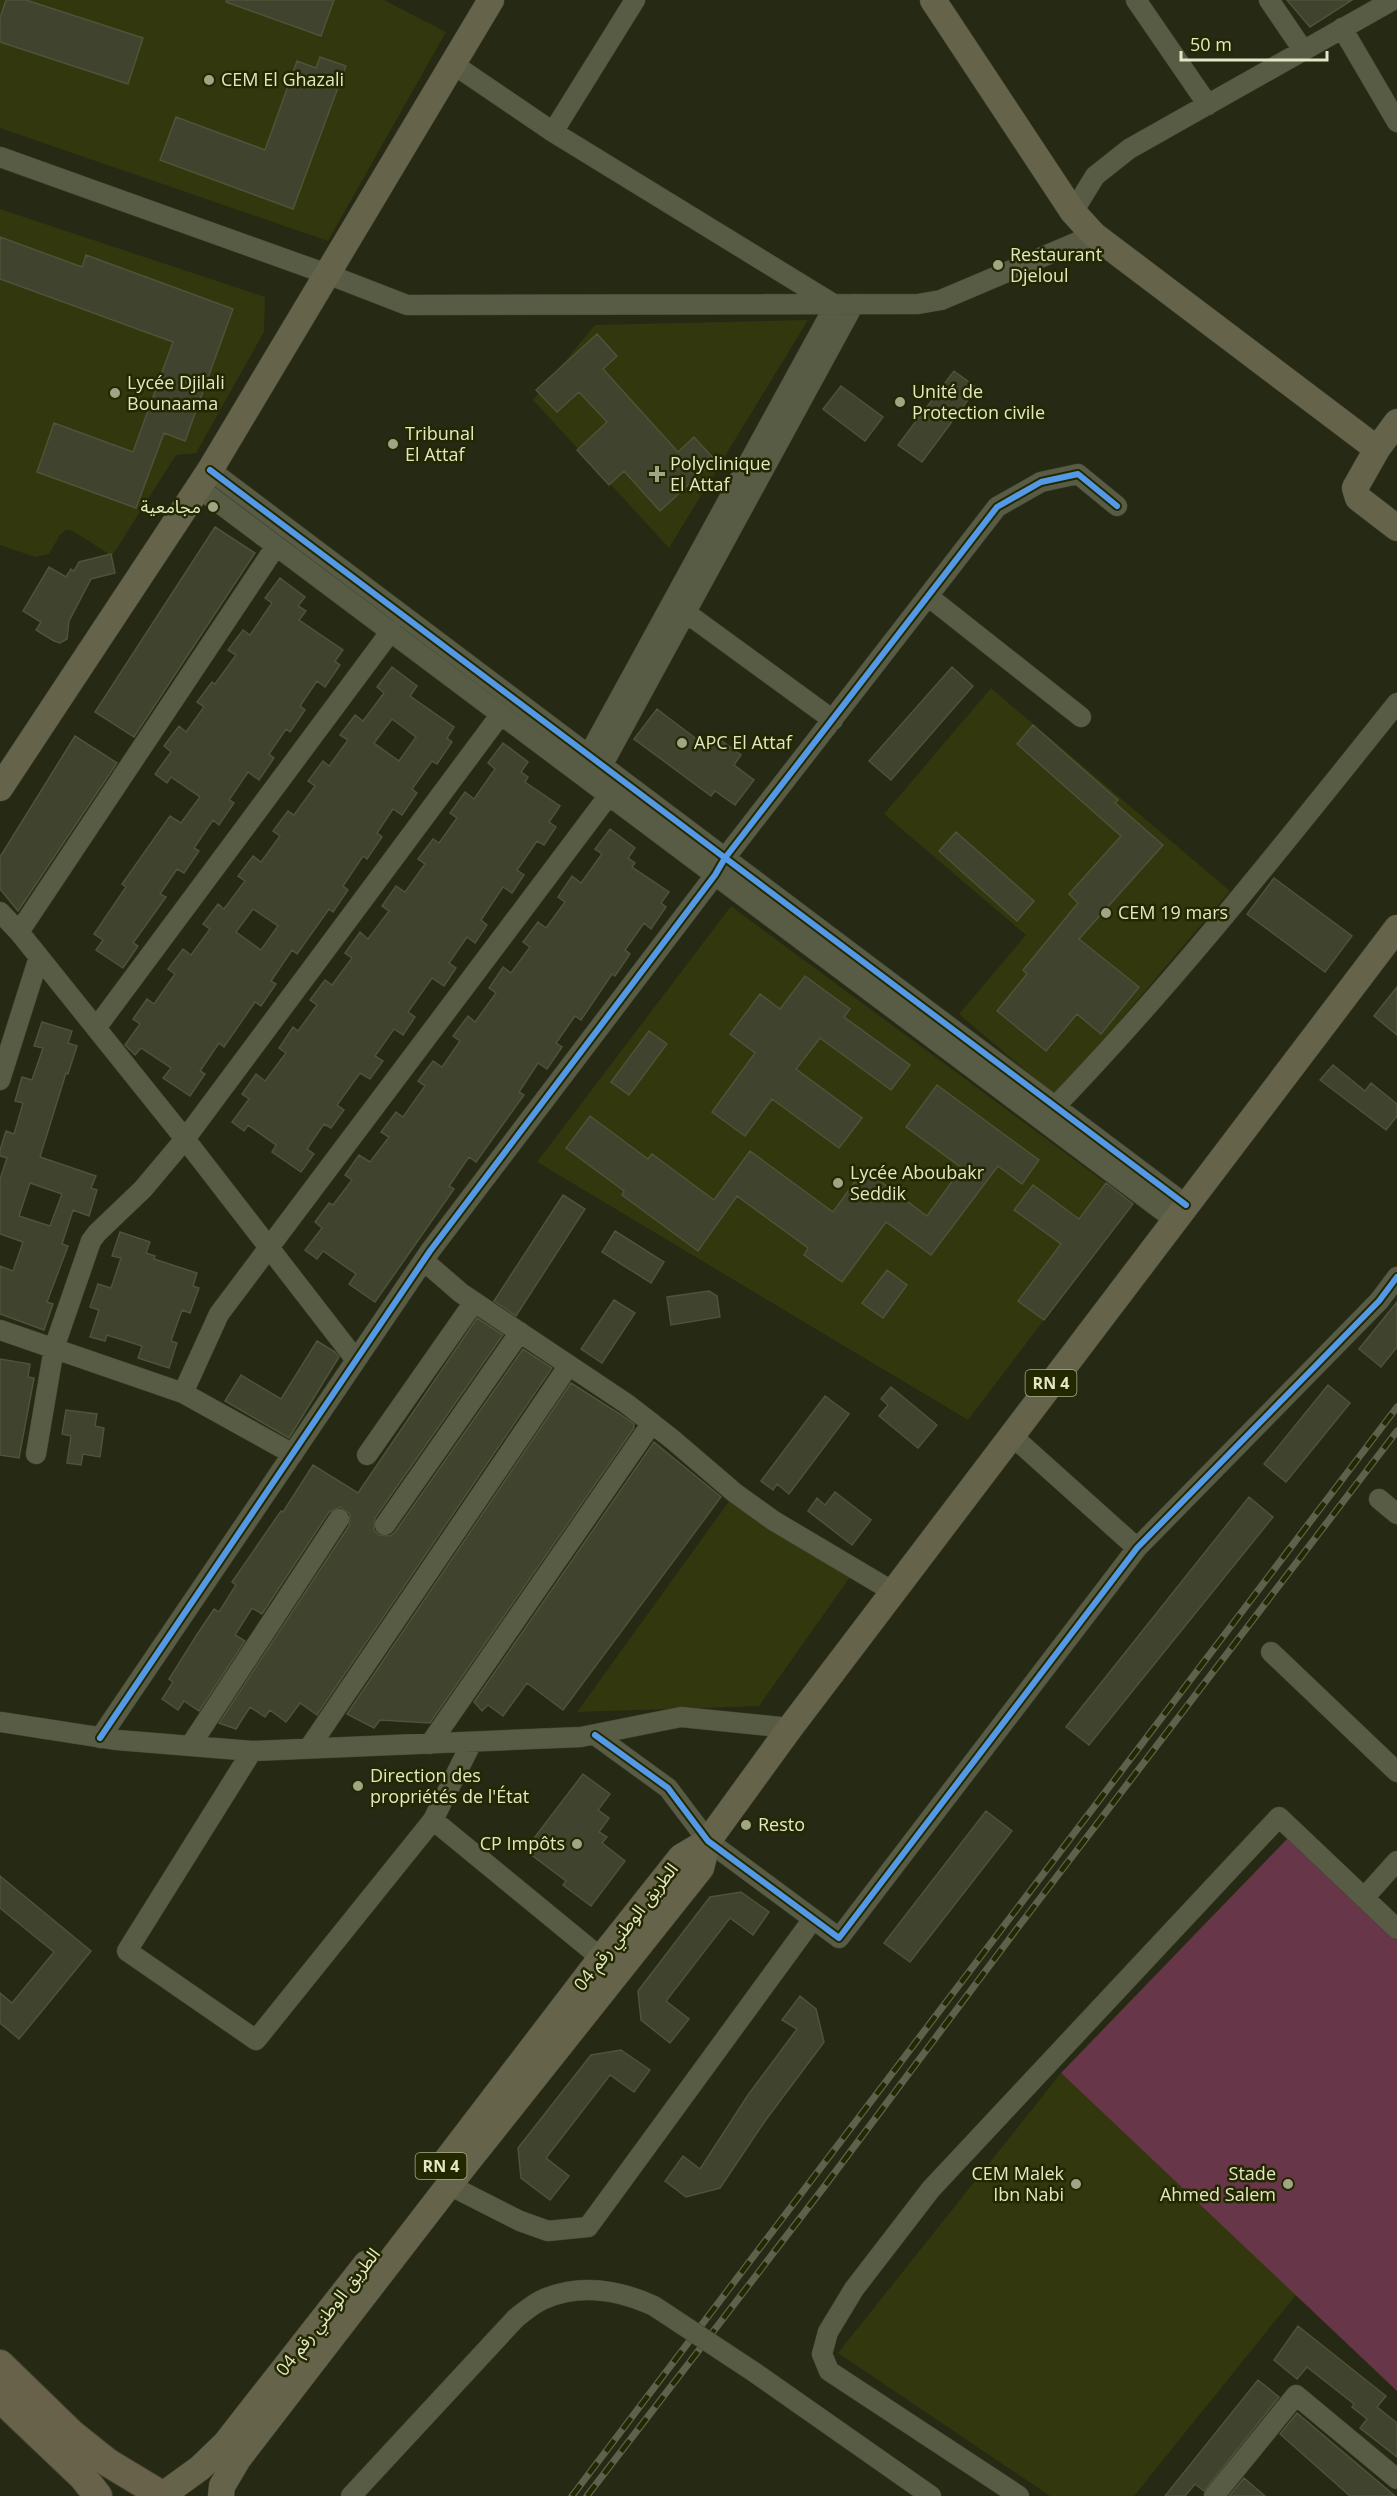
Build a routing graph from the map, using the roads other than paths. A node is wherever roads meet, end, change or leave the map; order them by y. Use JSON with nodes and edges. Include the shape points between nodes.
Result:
{"nodes":[{"id":1,"x":491,"y":0,"type":"edge"},
{"id":2,"x":635,"y":0,"type":"edge"},
{"id":3,"x":933,"y":0,"type":"edge"},
{"id":4,"x":1136,"y":0,"type":"edge"},
{"id":5,"x":1269,"y":0,"type":"edge"},
{"id":6,"x":1393,"y":0,"type":"edge"},
{"id":7,"x":1342,"y":28,"type":"junction"},
{"id":8,"x":1304,"y":50,"type":"junction"},
{"id":9,"x":453,"y":64,"type":"junction"},
{"id":10,"x":1208,"y":105,"type":"junction"},
{"id":11,"x":1397,"y":122,"type":"edge"},
{"id":12,"x":553,"y":132,"type":"junction"},
{"id":13,"x":0,"y":157,"type":"edge"},
{"id":14,"x":1073,"y":212,"type":"junction"},
{"id":15,"x":1095,"y":235,"type":"junction"},
{"id":16,"x":327,"y":274,"type":"junction"},
{"id":17,"x":845,"y":304,"type":"junction"},
{"id":18,"x":1397,"y":422,"type":"edge"},
{"id":19,"x":1377,"y":449,"type":"junction"},
{"id":20,"x":204,"y":479,"type":"junction"},
{"id":21,"x":1117,"y":506,"type":"dead end"},
{"id":22,"x":1397,"y":528,"type":"edge"},
{"id":23,"x":276,"y":546,"type":"junction"},
{"id":24,"x":929,"y":597,"type":"junction"},
{"id":25,"x":685,"y":612,"type":"junction"},
{"id":26,"x":391,"y":631,"type":"junction"},
{"id":27,"x":1397,"y":703,"type":"edge"},
{"id":28,"x":501,"y":714,"type":"junction"},
{"id":29,"x":1081,"y":717,"type":"dead end"},
{"id":30,"x":833,"y":720,"type":"junction"},
{"id":31,"x":591,"y":769,"type":"junction"},
{"id":32,"x":0,"y":788,"type":"edge"},
{"id":33,"x":609,"y":795,"type":"junction"},
{"id":34,"x":720,"y":866,"type":"junction"},
{"id":35,"x":0,"y":912,"type":"edge"},
{"id":36,"x":1397,"y":928,"type":"edge"},
{"id":37,"x":19,"y":932,"type":"junction"},
{"id":38,"x":39,"y":957,"type":"junction"},
{"id":39,"x":96,"y":1028,"type":"junction"},
{"id":40,"x":0,"y":1080,"type":"edge"},
{"id":41,"x":1055,"y":1107,"type":"junction"},
{"id":42,"x":1041,"y":1121,"type":"junction"},
{"id":43,"x":184,"y":1139,"type":"junction"},
{"id":44,"x":1181,"y":1212,"type":"junction"},
{"id":45,"x":270,"y":1249,"type":"junction"},
{"id":46,"x":424,"y":1261,"type":"junction"},
{"id":47,"x":1397,"y":1277,"type":"edge"},
{"id":48,"x":474,"y":1302,"type":"junction"},
{"id":49,"x":0,"y":1330,"type":"edge"},
{"id":50,"x":520,"y":1332,"type":"junction"},
{"id":51,"x":54,"y":1348,"type":"junction"},
{"id":52,"x":356,"y":1360,"type":"junction"},
{"id":53,"x":569,"y":1365,"type":"junction"},
{"id":54,"x":183,"y":1393,"type":"junction"},
{"id":55,"x":652,"y":1423,"type":"junction"},
{"id":56,"x":1011,"y":1435,"type":"junction"},
{"id":57,"x":36,"y":1454,"type":"dead end"},
{"id":58,"x":293,"y":1454,"type":"junction"},
{"id":59,"x":367,"y":1455,"type":"dead end"},
{"id":60,"x":1379,"y":1499,"type":"dead end"},
{"id":61,"x":1397,"y":1514,"type":"edge"},
{"id":62,"x":339,"y":1519,"type":"dead end"},
{"id":63,"x":385,"y":1525,"type":"dead end"},
{"id":64,"x":1137,"y":1548,"type":"junction"},
{"id":65,"x":892,"y":1591,"type":"junction"},
{"id":66,"x":1271,"y":1652,"type":"dead end"},
{"id":67,"x":0,"y":1722,"type":"edge"},
{"id":68,"x":790,"y":1728,"type":"junction"},
{"id":69,"x":595,"y":1735,"type":"junction"},
{"id":70,"x":100,"y":1738,"type":"junction"},
{"id":71,"x":472,"y":1742,"type":"junction"},
{"id":72,"x":430,"y":1744,"type":"junction"},
{"id":73,"x":190,"y":1746,"type":"junction"},
{"id":74,"x":309,"y":1748,"type":"junction"},
{"id":75,"x":252,"y":1751,"type":"junction"},
{"id":76,"x":1397,"y":1772,"type":"edge"},
{"id":77,"x":433,"y":1820,"type":"junction"},
{"id":78,"x":708,"y":1841,"type":"junction"},
{"id":79,"x":1397,"y":1861,"type":"edge"},
{"id":80,"x":1364,"y":1898,"type":"junction"},
{"id":81,"x":813,"y":1919,"type":"junction"},
{"id":82,"x":1397,"y":1929,"type":"edge"},
{"id":83,"x":601,"y":1958,"type":"junction"},
{"id":84,"x":448,"y":2185,"type":"junction"},
{"id":85,"x":0,"y":2364,"type":"edge"},
{"id":86,"x":0,"y":2398,"type":"edge"},
{"id":87,"x":1397,"y":2479,"type":"edge"},
{"id":88,"x":157,"y":2492,"type":"edge"},
{"id":89,"x":98,"y":2496,"type":"edge"},
{"id":90,"x":195,"y":2496,"type":"edge"},
{"id":91,"x":220,"y":2496,"type":"edge"},
{"id":92,"x":351,"y":2496,"type":"edge"},
{"id":93,"x":931,"y":2496,"type":"edge"},
{"id":94,"x":1019,"y":2496,"type":"edge"},
{"id":95,"x":1214,"y":2496,"type":"edge"}],
"edges":[{"from":1,"to":9,"type":"main road"},
{"from":2,"to":12,"type":"street"},
{"from":3,"to":14,"type":"main road"},
{"from":4,"to":10,"type":"street"},
{"from":5,"to":8,"type":"street"},
{"from":6,"to":7,"type":"street"},
{"from":7,"to":8,"type":"street"},
{"from":7,"to":11,"type":"street"},
{"from":8,"to":10,"type":"street"},
{"from":9,"to":12,"type":"street"},
{"from":9,"to":16,"type":"main road"},
{"from":10,"to":14,"type":"street","via":[[1129,149],[1095,176]]},
{"from":12,"to":17,"type":"street"},
{"from":13,"to":16,"type":"street"},
{"from":14,"to":15,"type":"main road"},
{"from":15,"to":17,"type":"street","via":[[941,300],[918,304]]},
{"from":15,"to":19,"type":"main road"},
{"from":16,"to":17,"type":"street","via":[[407,305]]},
{"from":16,"to":20,"type":"main road"},
{"from":17,"to":25,"type":"street"},
{"from":17,"to":31,"type":"street"},
{"from":18,"to":19,"type":"main road"},
{"from":19,"to":22,"type":"main road","via":[[1355,488],[1358,498]]},
{"from":20,"to":23,"type":"street"},
{"from":20,"to":31,"type":"street"},
{"from":20,"to":32,"type":"main road"},
{"from":21,"to":24,"type":"street","via":[[1078,474],[1041,483],[997,507]]},
{"from":23,"to":26,"type":"street"},
{"from":23,"to":37,"type":"street"},
{"from":24,"to":29,"type":"street"},
{"from":24,"to":30,"type":"street"},
{"from":25,"to":30,"type":"street"},
{"from":25,"to":31,"type":"street"},
{"from":26,"to":28,"type":"street"},
{"from":26,"to":39,"type":"street"},
{"from":27,"to":41,"type":"street","via":[[1222,922]]},
{"from":28,"to":31,"type":"street"},
{"from":28,"to":43,"type":"street"},
{"from":30,"to":34,"type":"street"},
{"from":31,"to":33,"type":"street"},
{"from":31,"to":34,"type":"street"},
{"from":33,"to":34,"type":"street"},
{"from":33,"to":45,"type":"street"},
{"from":34,"to":41,"type":"street"},
{"from":34,"to":42,"type":"street"},
{"from":34,"to":46,"type":"street"},
{"from":35,"to":37,"type":"street"},
{"from":36,"to":44,"type":"main road","number":"RN 4"},
{"from":37,"to":38,"type":"street"},
{"from":38,"to":39,"type":"street"},
{"from":38,"to":40,"type":"street"},
{"from":39,"to":43,"type":"street"},
{"from":41,"to":42,"type":"street"},
{"from":41,"to":44,"type":"street"},
{"from":42,"to":44,"type":"street"},
{"from":43,"to":45,"type":"street"},
{"from":43,"to":51,"type":"street","via":[[143,1189],[91,1242]]},
{"from":44,"to":56,"type":"main road","number":"RN 4"},
{"from":45,"to":52,"type":"street"},
{"from":45,"to":54,"type":"street","via":[[219,1314]]},
{"from":46,"to":48,"type":"street"},
{"from":46,"to":52,"type":"street"},
{"from":47,"to":64,"type":"street","via":[[1379,1301]]},
{"from":48,"to":50,"type":"street"},
{"from":48,"to":59,"type":"street"},
{"from":49,"to":51,"type":"street"},
{"from":50,"to":53,"type":"street"},
{"from":50,"to":63,"type":"street"},
{"from":51,"to":54,"type":"street"},
{"from":51,"to":57,"type":"street"},
{"from":52,"to":58,"type":"street"},
{"from":53,"to":55,"type":"street"},
{"from":53,"to":74,"type":"street"},
{"from":54,"to":58,"type":"street"},
{"from":55,"to":65,"type":"street","via":[[774,1521]]},
{"from":55,"to":72,"type":"street"},
{"from":56,"to":64,"type":"street"},
{"from":56,"to":65,"type":"main road","number":"RN 4"},
{"from":58,"to":70,"type":"street"},
{"from":60,"to":61,"type":"street"},
{"from":62,"to":73,"type":"street"},
{"from":64,"to":81,"type":"street","via":[[839,1938]]},
{"from":65,"to":68,"type":"main road","number":"RN 4"},
{"from":66,"to":76,"type":"street"},
{"from":67,"to":70,"type":"street"},
{"from":68,"to":69,"type":"street","via":[[681,1717]]},
{"from":68,"to":78,"type":"main road","number":"RN 4"},
{"from":69,"to":71,"type":"street"},
{"from":69,"to":78,"type":"street","via":[[668,1788]]},
{"from":70,"to":73,"type":"street"},
{"from":71,"to":72,"type":"street"},
{"from":71,"to":77,"type":"street"},
{"from":72,"to":74,"type":"street"},
{"from":73,"to":75,"type":"street"},
{"from":74,"to":75,"type":"street"},
{"from":75,"to":77,"type":"street","via":[[127,1951],[256,2040]]},
{"from":77,"to":83,"type":"street"},
{"from":78,"to":81,"type":"street"},
{"from":78,"to":83,"type":"main road","name":"الطريق الوطني رقم 04","number":"RN 4","via":[[681,1857]]},
{"from":78,"to":84,"type":"main road","name":"الطريق الوطني رقم 04","number":"RN 4","via":[[701,1868]]},
{"from":79,"to":80,"type":"street"},
{"from":80,"to":82,"type":"street"},
{"from":80,"to":94,"type":"street","via":[[1279,1818],[931,2189],[854,2289],[828,2332],[822,2354],[829,2370]]},
{"from":81,"to":84,"type":"street","via":[[588,2228],[548,2231]]},
{"from":83,"to":88,"type":"main road","name":"الطريق الوطني رقم 04","number":"RN 4","via":[[225,2444],[200,2468]]},
{"from":84,"to":91,"type":"main road","name":"الطريق الوطني رقم 04","number":"RN 4","via":[[238,2459]]},
{"from":85,"to":88,"type":"highway","via":[[72,2434],[107,2462]]},
{"from":86,"to":89,"type":"highway"},
{"from":87,"to":95,"type":"street","via":[[1296,2395]]},
{"from":88,"to":90,"type":"main road","via":[[186,2491]]},
{"from":92,"to":93,"type":"street","bridge":true,"via":[[516,2318],[542,2300],[568,2290],[602,2289],[654,2306]]}]}
